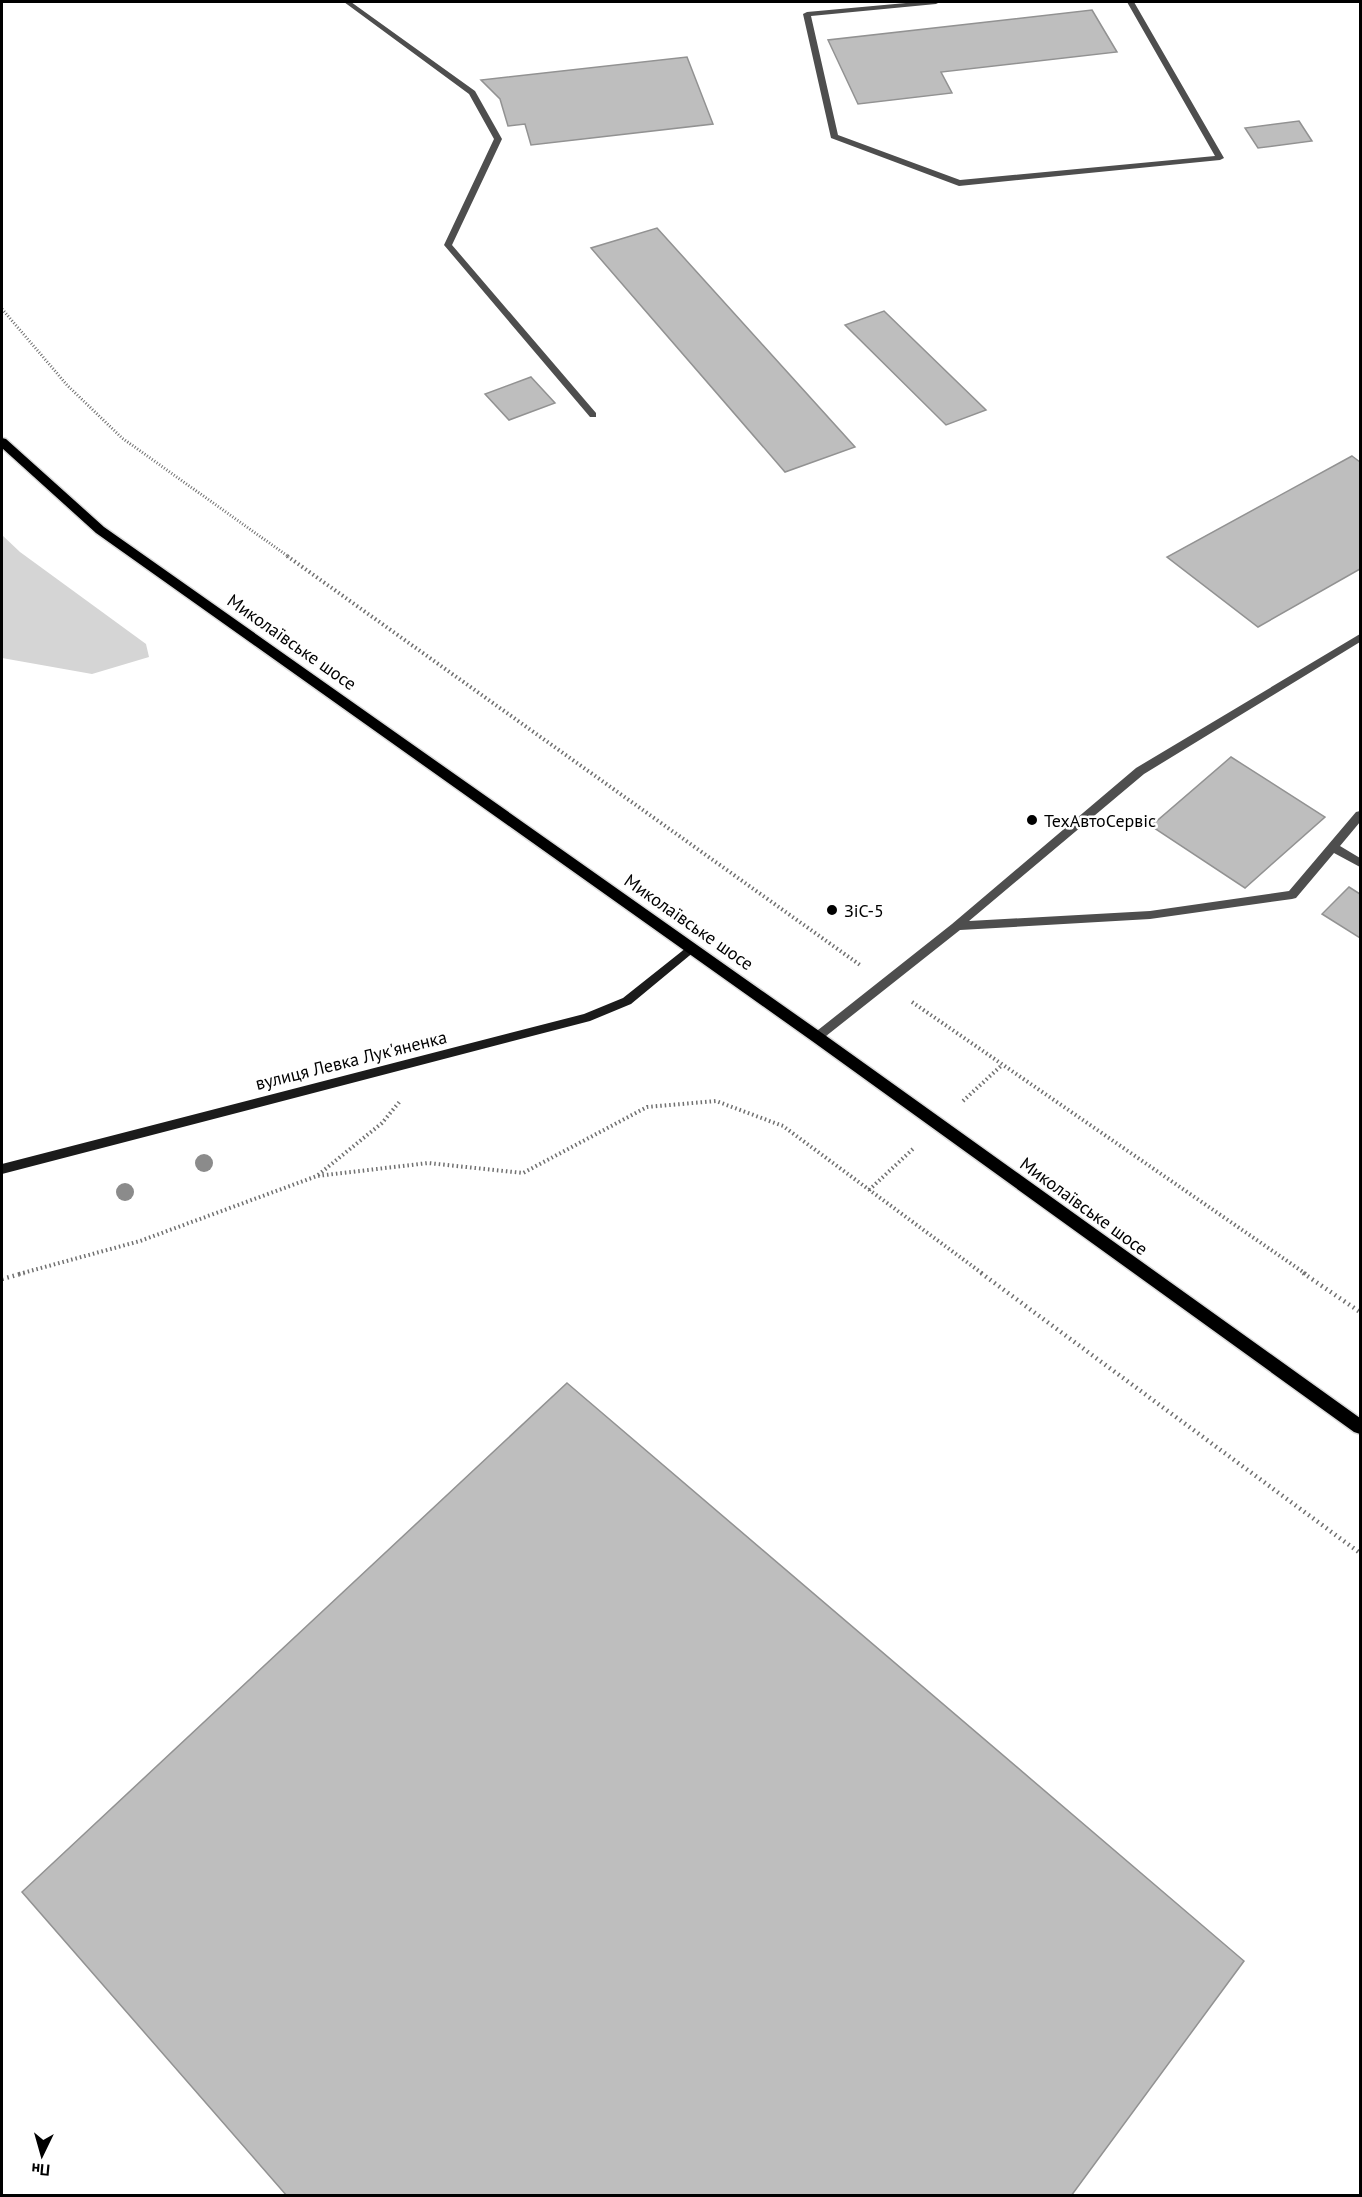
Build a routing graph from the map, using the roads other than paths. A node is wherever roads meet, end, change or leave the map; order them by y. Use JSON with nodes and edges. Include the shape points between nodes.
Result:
{"nodes":[{"id":1,"x":347,"y":2,"type":"edge"},
{"id":2,"x":936,"y":2,"type":"edge"},
{"id":3,"x":1131,"y":2,"type":"edge"},
{"id":4,"x":592,"y":415,"type":"dead end"},
{"id":5,"x":2,"y":442,"type":"edge"},
{"id":6,"x":1360,"y":638,"type":"edge"},
{"id":7,"x":1360,"y":815,"type":"edge"},
{"id":8,"x":1333,"y":847,"type":"junction"},
{"id":9,"x":1360,"y":863,"type":"edge"},
{"id":10,"x":957,"y":926,"type":"junction"},
{"id":11,"x":691,"y":948,"type":"junction"},
{"id":12,"x":817,"y":1037,"type":"junction"},
{"id":13,"x":2,"y":1169,"type":"edge"},
{"id":14,"x":1360,"y":1427,"type":"edge"}],
"edges":[{"from":1,"to":4,"type":"lane","via":[[472,93],[498,139],[448,245]]},
{"from":2,"to":3,"type":"lane","via":[[807,15],[834,136],[959,183],[1220,158]]},
{"from":5,"to":11,"type":"main road","name":"Миколаївське шосе","via":[[100,530]]},
{"from":6,"to":10,"type":"lane","via":[[1140,771]]},
{"from":7,"to":8,"type":"lane"},
{"from":8,"to":9,"type":"lane"},
{"from":8,"to":10,"type":"lane","via":[[1292,895],[1150,915]]},
{"from":10,"to":12,"type":"lane"},
{"from":11,"to":12,"type":"main road","name":"Миколаївське шосе"},
{"from":11,"to":13,"type":"street","name":"вулиця Левка Лук'яненка","via":[[627,1001],[586,1018]]},
{"from":12,"to":14,"type":"main road","name":"Миколаївське шосе"}]}
